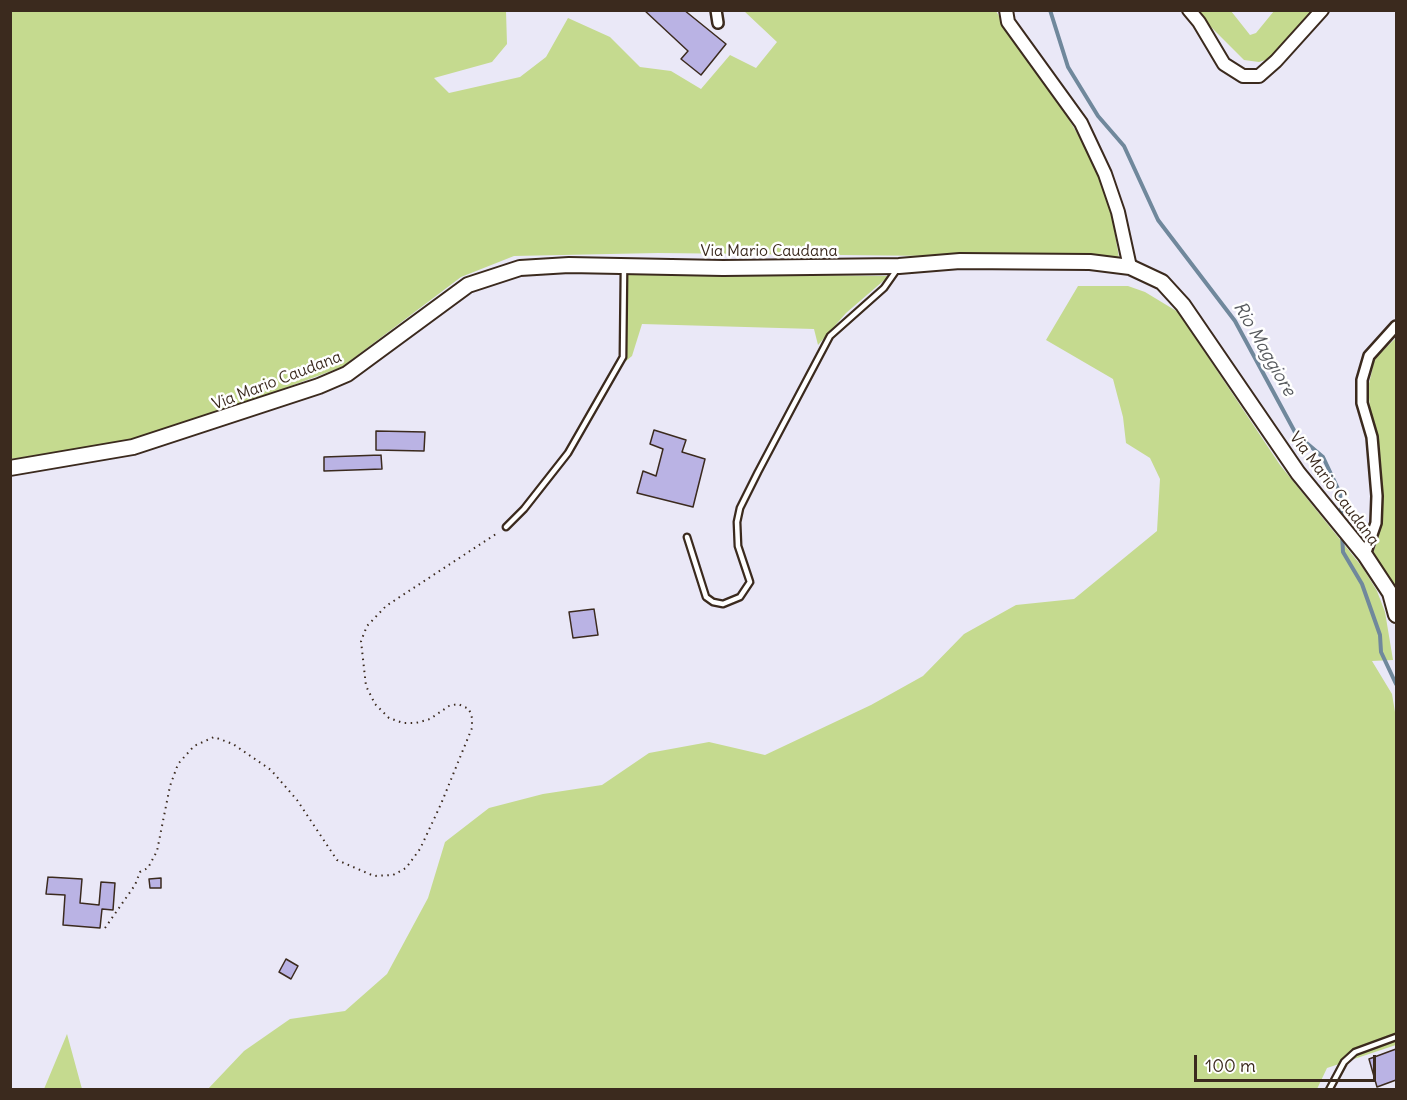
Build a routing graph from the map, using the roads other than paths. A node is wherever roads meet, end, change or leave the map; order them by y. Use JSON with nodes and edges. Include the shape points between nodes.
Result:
{"nodes":[{"id":1,"x":716,"y":10,"type":"edge"},
{"id":2,"x":1006,"y":10,"type":"edge"},
{"id":3,"x":1189,"y":10,"type":"edge"},
{"id":4,"x":1322,"y":10,"type":"edge"},
{"id":5,"x":718,"y":23,"type":"dead end"},
{"id":6,"x":624,"y":266,"type":"junction"},
{"id":7,"x":899,"y":266,"type":"junction"},
{"id":8,"x":1130,"y":267,"type":"junction"},
{"id":9,"x":1396,"y":326,"type":"edge"},
{"id":10,"x":10,"y":468,"type":"edge"},
{"id":11,"x":506,"y":526,"type":"road end"},
{"id":12,"x":687,"y":537,"type":"dead end"},
{"id":13,"x":1365,"y":555,"type":"junction"},
{"id":14,"x":1396,"y":615,"type":"edge"},
{"id":15,"x":1396,"y":1037,"type":"edge"},
{"id":16,"x":1329,"y":1089,"type":"edge"}],
"edges":[{"from":1,"to":5,"type":"street"},
{"from":2,"to":8,"type":"street","via":[[1008,22],[1081,123],[1101,164],[1118,212]]},
{"from":3,"to":4,"type":"street","via":[[1224,64],[1243,76],[1259,76]]},
{"from":6,"to":7,"type":"main road","name":"Via Mario Caudana"},
{"from":6,"to":10,"type":"main road","name":"Via Mario Caudana","via":[[520,268],[468,285],[347,374],[319,386],[133,447]]},
{"from":6,"to":11,"type":"lane","via":[[623,357],[568,453],[525,509]]},
{"from":7,"to":8,"type":"main road","name":"Via Mario Caudana","via":[[960,261],[1090,262]]},
{"from":7,"to":12,"type":"lane","via":[[884,288],[830,336],[740,508],[738,546],[750,582],[740,597],[723,604],[706,597]]},
{"from":8,"to":13,"type":"main road","name":"Via Mario Caudana","via":[[1162,282],[1183,304],[1298,473]]},
{"from":9,"to":13,"type":"street","via":[[1369,356],[1362,380],[1377,496],[1376,523]]},
{"from":13,"to":14,"type":"main road","name":"Via Mario Caudana","via":[[1390,593]]},
{"from":15,"to":16,"type":"lane","via":[[1355,1052],[1344,1062]]}]}
